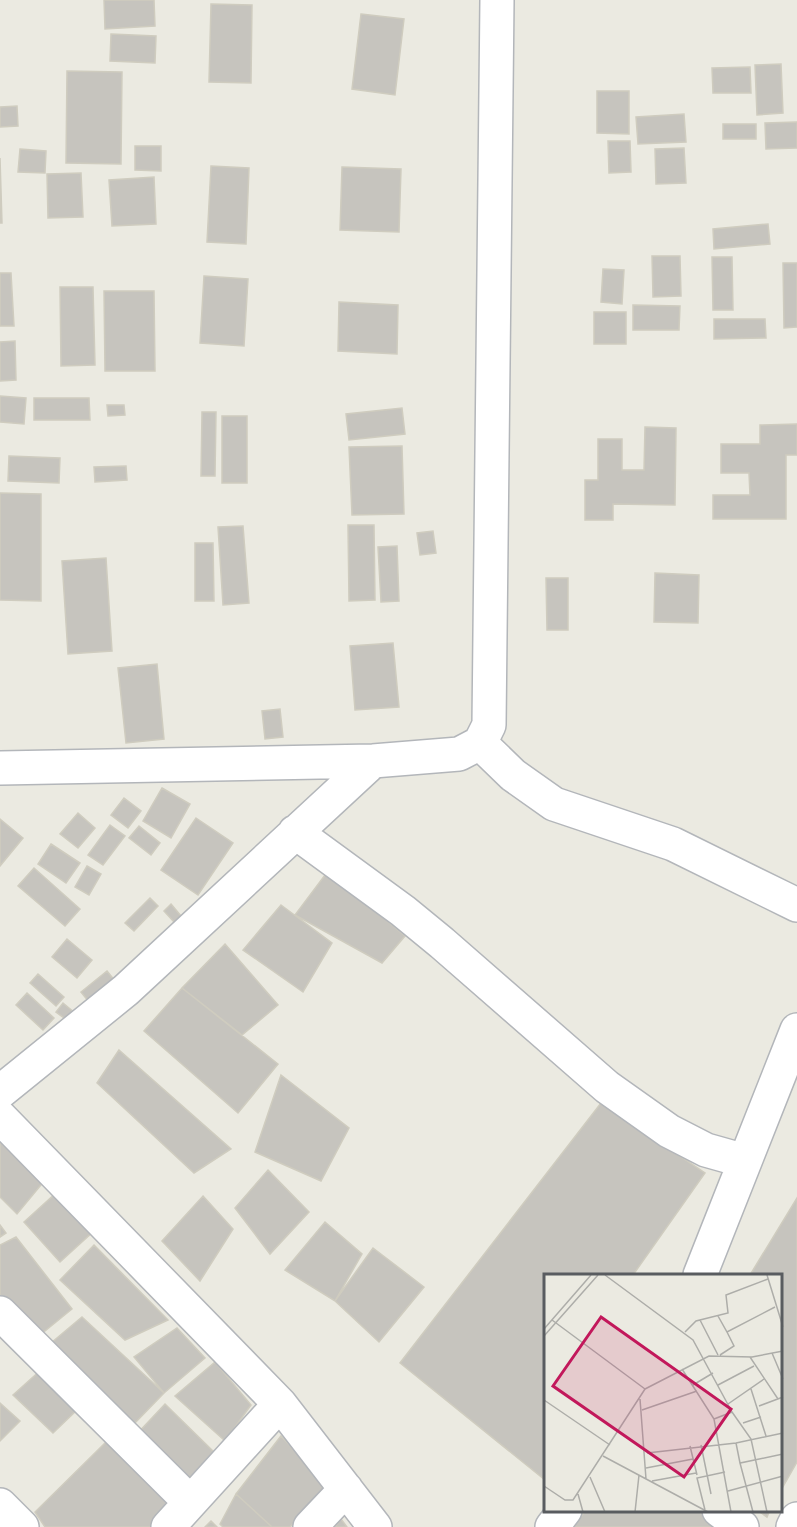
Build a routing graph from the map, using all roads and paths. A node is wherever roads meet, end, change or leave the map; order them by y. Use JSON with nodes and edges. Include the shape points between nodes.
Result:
{"nodes":[{"id":1,"x":496,"y":0,"type":"edge"},
{"id":2,"x":480,"y":743,"type":"junction"},
{"id":3,"x":373,"y":761,"type":"junction"},
{"id":4,"x":0,"y":768,"type":"edge"},
{"id":5,"x":295,"y":832,"type":"junction"},
{"id":6,"x":797,"y":904,"type":"edge"},
{"id":7,"x":797,"y":1030,"type":"edge"},
{"id":8,"x":0,"y":1092,"type":"edge"},
{"id":9,"x":785,"y":1098,"type":"edge"},
{"id":10,"x":0,"y":1117,"type":"edge"},
{"id":11,"x":745,"y":1161,"type":"junction"},
{"id":12,"x":700,"y":1274,"type":"edge"},
{"id":13,"x":0,"y":1312,"type":"edge"},
{"id":14,"x":280,"y":1404,"type":"junction"},
{"id":15,"x":346,"y":1489,"type":"junction"},
{"id":16,"x":190,"y":1502,"type":"junction"},
{"id":17,"x":0,"y":1505,"type":"edge"},
{"id":18,"x":563,"y":1512,"type":"edge"},
{"id":19,"x":722,"y":1512,"type":"edge"},
{"id":20,"x":797,"y":1518,"type":"edge"},
{"id":21,"x":21,"y":1527,"type":"edge"},
{"id":22,"x":168,"y":1527,"type":"edge"},
{"id":23,"x":310,"y":1527,"type":"edge"},
{"id":24,"x":375,"y":1527,"type":"edge"},
{"id":25,"x":552,"y":1527,"type":"edge"},
{"id":26,"x":742,"y":1527,"type":"edge"},
{"id":27,"x":792,"y":1527,"type":"edge"}],
"edges":[{"from":1,"to":2,"type":"street","via":[[489,725]]},
{"from":2,"to":3,"type":"street","via":[[459,753]]},
{"from":2,"to":6,"type":"street","via":[[513,775],[554,804],[673,844]]},
{"from":3,"to":4,"type":"street"},
{"from":3,"to":5,"type":"street"},
{"from":5,"to":8,"type":"street","via":[[126,990]]},
{"from":5,"to":11,"type":"street","via":[[403,911],[607,1087],[669,1131],[706,1150]]},
{"from":7,"to":9,"type":"street"},
{"from":9,"to":11,"type":"street"},
{"from":10,"to":14,"type":"street"},
{"from":11,"to":12,"type":"street"},
{"from":13,"to":16,"type":"street"},
{"from":14,"to":15,"type":"street"},
{"from":14,"to":16,"type":"street"},
{"from":15,"to":23,"type":"street"},
{"from":15,"to":24,"type":"street"},
{"from":16,"to":22,"type":"street"},
{"from":17,"to":21,"type":"street"},
{"from":18,"to":25,"type":"street"},
{"from":19,"to":26,"type":"street"},
{"from":20,"to":27,"type":"street"}]}
